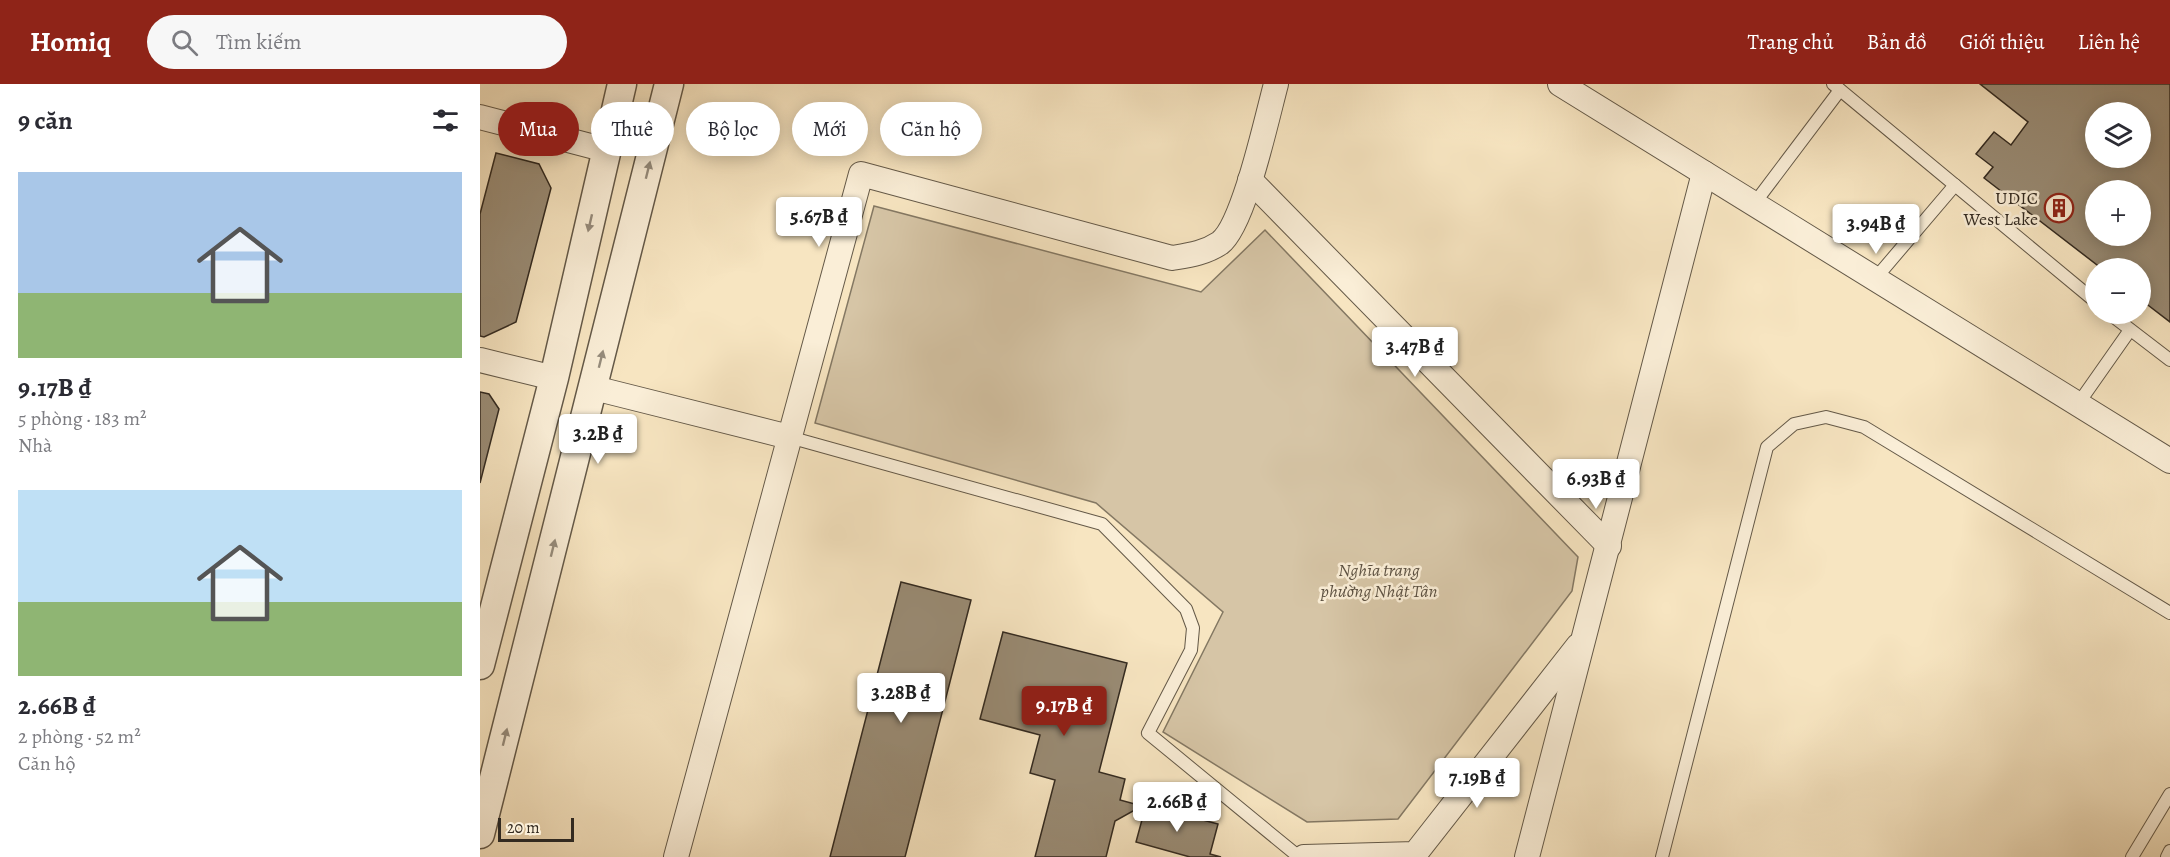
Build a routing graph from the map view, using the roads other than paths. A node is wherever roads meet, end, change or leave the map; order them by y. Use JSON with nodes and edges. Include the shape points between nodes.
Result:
{"nodes":[{"id":1,"x":622,"y":84,"type":"edge"},
{"id":2,"x":669,"y":84,"type":"edge"},
{"id":3,"x":1276,"y":84,"type":"edge"},
{"id":4,"x":1560,"y":84,"type":"edge"},
{"id":5,"x":1837,"y":87,"type":"edge"},
{"id":6,"x":618,"y":102,"type":"edge"},
{"id":7,"x":480,"y":117,"type":"edge"},
{"id":8,"x":591,"y":146,"type":"edge"},
{"id":9,"x":605,"y":156,"type":"edge"},
{"id":10,"x":1704,"y":173,"type":"junction"},
{"id":11,"x":1251,"y":180,"type":"junction"},
{"id":12,"x":1955,"y":184,"type":"junction"},
{"id":13,"x":1754,"y":204,"type":"junction"},
{"id":14,"x":1875,"y":279,"type":"junction"},
{"id":15,"x":2085,"y":293,"type":"edge"},
{"id":16,"x":2122,"y":324,"type":"edge"},
{"id":17,"x":2130,"y":330,"type":"junction"},
{"id":18,"x":480,"y":360,"type":"edge"},
{"id":19,"x":2170,"y":360,"type":"edge"},
{"id":20,"x":554,"y":378,"type":"junction"},
{"id":21,"x":594,"y":388,"type":"junction"},
{"id":22,"x":2078,"y":404,"type":"junction"},
{"id":23,"x":789,"y":437,"type":"junction"},
{"id":24,"x":2170,"y":461,"type":"edge"},
{"id":25,"x":1609,"y":546,"type":"junction"},
{"id":26,"x":2170,"y":614,"type":"edge"},
{"id":27,"x":1585,"y":637,"type":"junction"},
{"id":28,"x":480,"y":665,"type":"edge"},
{"id":29,"x":2170,"y":794,"type":"edge"},
{"id":30,"x":480,"y":834,"type":"edge"},
{"id":31,"x":2170,"y":851,"type":"edge"},
{"id":32,"x":676,"y":857,"type":"edge"},
{"id":33,"x":1299,"y":857,"type":"edge"},
{"id":34,"x":1304,"y":857,"type":"edge"},
{"id":35,"x":1527,"y":857,"type":"edge"},
{"id":36,"x":1662,"y":857,"type":"edge"},
{"id":37,"x":2132,"y":857,"type":"edge"},
{"id":38,"x":2166,"y":857,"type":"edge"}],
"edges":[{"from":1,"to":6,"type":"street"},
{"from":21,"to":2,"type":"street","one_way":true},
{"from":3,"to":11,"type":"street"},
{"from":4,"to":10,"type":"street"},
{"from":5,"to":12,"type":"lane"},
{"from":5,"to":13,"type":"lane"},
{"from":7,"to":8,"type":"street"},
{"from":9,"to":20,"type":"street","one_way":true},
{"from":10,"to":13,"type":"street"},
{"from":10,"to":25,"type":"street"},
{"from":11,"to":23,"type":"street","via":[[1238,216],[1222,242],[1202,253],[1172,258],[861,174]]},
{"from":11,"to":25,"type":"street"},
{"from":12,"to":14,"type":"lane"},
{"from":12,"to":15,"type":"lane"},
{"from":13,"to":14,"type":"street"},
{"from":14,"to":22,"type":"street"},
{"from":16,"to":17,"type":"lane"},
{"from":17,"to":19,"type":"lane"},
{"from":17,"to":22,"type":"lane"},
{"from":18,"to":20,"type":"street"},
{"from":20,"to":21,"type":"street"},
{"from":20,"to":28,"type":"street"},
{"from":21,"to":23,"type":"street"},
{"from":30,"to":21,"type":"street","one_way":true},
{"from":22,"to":24,"type":"street"},
{"from":23,"to":32,"type":"street"},
{"from":23,"to":33,"type":"lane","via":[[1102,524],[1186,609],[1193,628],[1191,650],[1148,733]]},
{"from":25,"to":27,"type":"street"},
{"from":26,"to":36,"type":"lane","via":[[1864,427],[1826,417],[1794,424],[1767,447]]},
{"from":27,"to":34,"type":"street","via":[[1414,854]]},
{"from":27,"to":35,"type":"street"},
{"from":29,"to":37,"type":"lane"},
{"from":31,"to":38,"type":"lane"}]}
